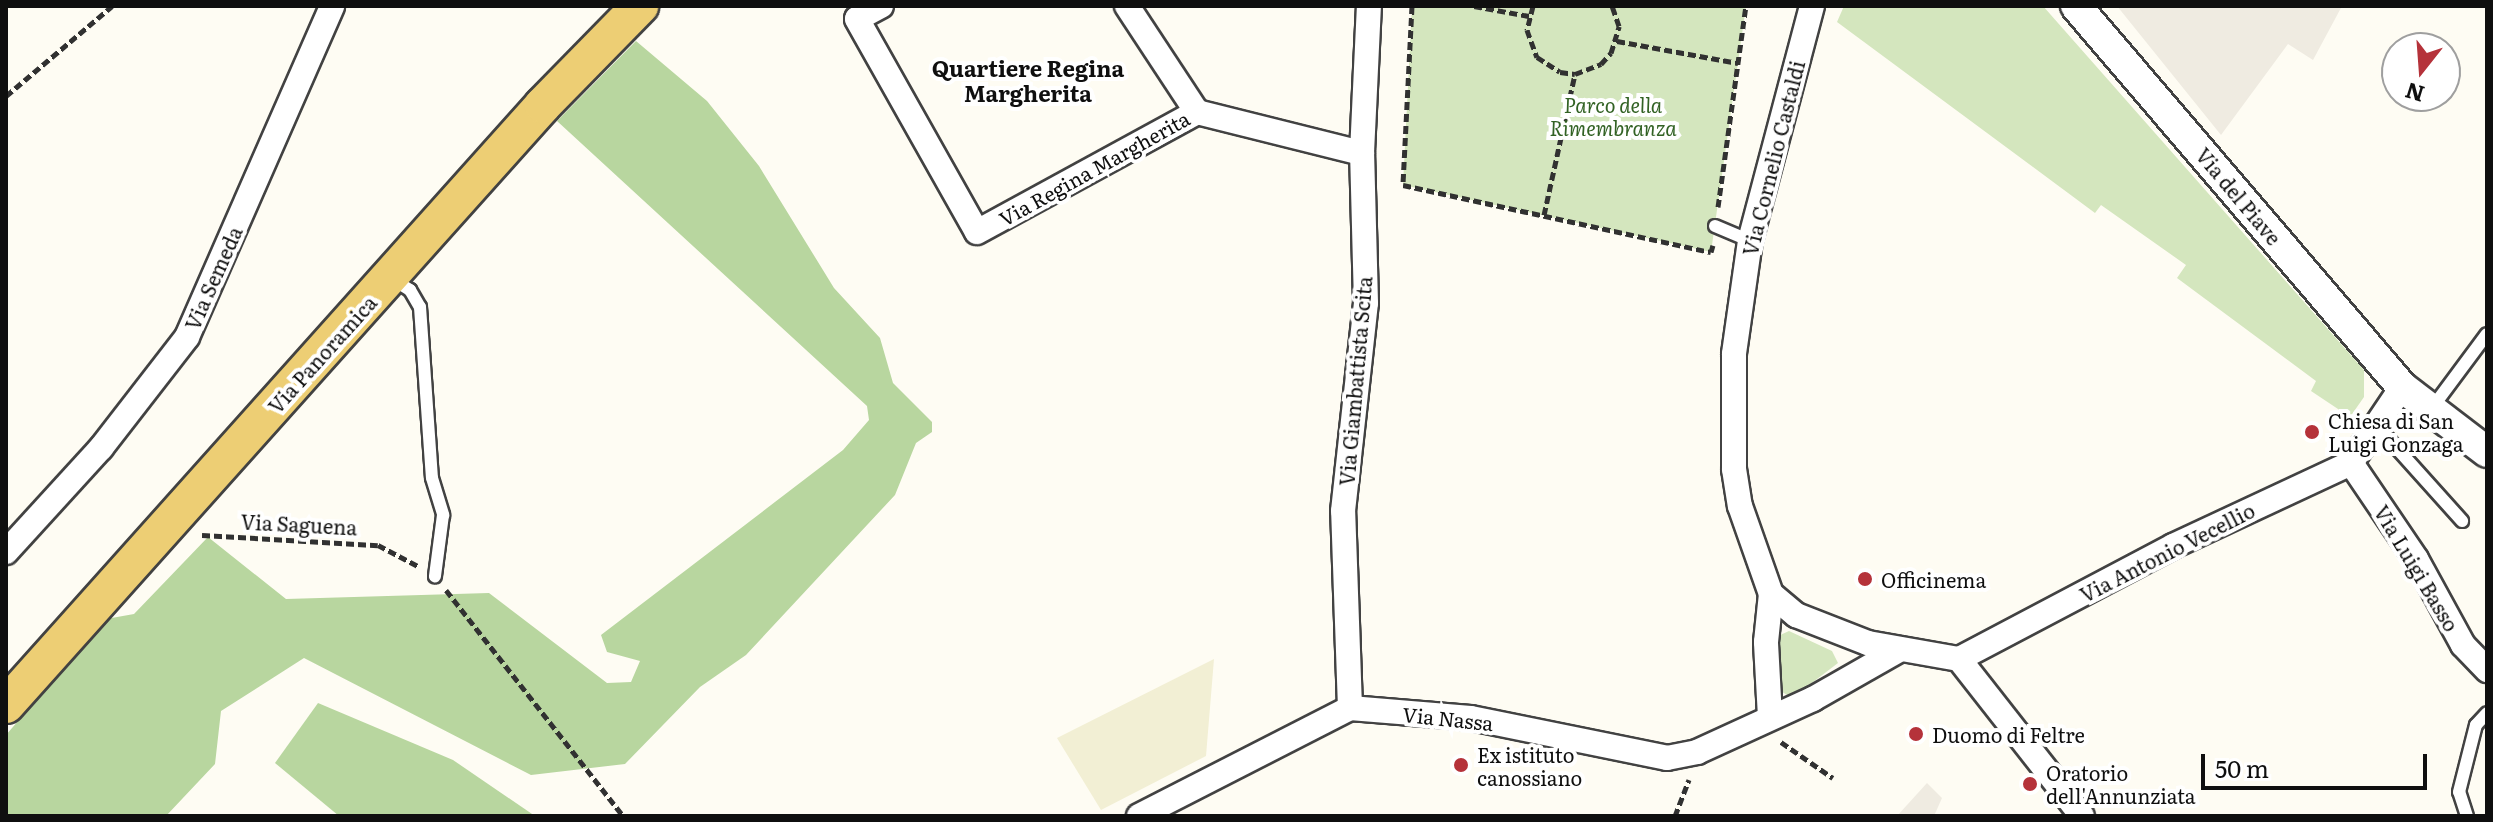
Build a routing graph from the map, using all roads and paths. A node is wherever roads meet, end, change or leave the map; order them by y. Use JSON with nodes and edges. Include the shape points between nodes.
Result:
{"nodes":[{"id":1,"x":112,"y":6,"type":"edge"},
{"id":2,"x":332,"y":6,"type":"edge"},
{"id":3,"x":640,"y":6,"type":"edge"},
{"id":4,"x":881,"y":6,"type":"edge"},
{"id":5,"x":1127,"y":6,"type":"edge"},
{"id":6,"x":1369,"y":6,"type":"edge"},
{"id":7,"x":1412,"y":6,"type":"edge"},
{"id":8,"x":1474,"y":6,"type":"edge"},
{"id":9,"x":1533,"y":6,"type":"edge"},
{"id":10,"x":1612,"y":6,"type":"edge"},
{"id":11,"x":1746,"y":6,"type":"edge"},
{"id":12,"x":1812,"y":6,"type":"edge"},
{"id":13,"x":2076,"y":6,"type":"edge"},
{"id":14,"x":1529,"y":16,"type":"junction"},
{"id":15,"x":1617,"y":41,"type":"junction"},
{"id":16,"x":1738,"y":63,"type":"junction"},
{"id":17,"x":1575,"y":74,"type":"junction"},
{"id":18,"x":6,"y":96,"type":"edge"},
{"id":19,"x":1197,"y":112,"type":"junction"},
{"id":20,"x":1362,"y":153,"type":"junction"},
{"id":21,"x":1544,"y":215,"type":"junction"},
{"id":22,"x":1715,"y":226,"type":"junction"},
{"id":23,"x":1750,"y":241,"type":"junction"},
{"id":24,"x":391,"y":278,"type":"junction"},
{"id":25,"x":2487,"y":334,"type":"edge"},
{"id":26,"x":2402,"y":387,"type":"junction"},
{"id":27,"x":2430,"y":410,"type":"junction"},
{"id":28,"x":2376,"y":425,"type":"junction"},
{"id":29,"x":2487,"y":452,"type":"edge"},
{"id":30,"x":2351,"y":463,"type":"junction"},
{"id":31,"x":2462,"y":521,"type":"dead end"},
{"id":32,"x":198,"y":535,"type":"dead end"},
{"id":33,"x":6,"y":552,"type":"edge"},
{"id":34,"x":435,"y":576,"type":"junction"},
{"id":35,"x":1771,"y":594,"type":"junction"},
{"id":36,"x":1897,"y":651,"type":"junction"},
{"id":37,"x":1959,"y":659,"type":"junction"},
{"id":38,"x":2487,"y":670,"type":"edge"},
{"id":39,"x":6,"y":705,"type":"edge"},
{"id":40,"x":1350,"y":708,"type":"junction"},
{"id":41,"x":2487,"y":713,"type":"edge"},
{"id":42,"x":1764,"y":720,"type":"junction"},
{"id":43,"x":1833,"y":778,"type":"dead end"},
{"id":44,"x":623,"y":816,"type":"edge"},
{"id":45,"x":1139,"y":816,"type":"edge"},
{"id":46,"x":2082,"y":816,"type":"edge"},
{"id":47,"x":2467,"y":816,"type":"edge"}],
"edges":[{"from":1,"to":18,"type":"path"},
{"from":2,"to":33,"type":"street","name":"Via Semeda","via":[[187,337],[101,448]]},
{"from":3,"to":24,"type":"main road","name":"Via Panoramica","via":[[543,105]]},
{"from":4,"to":19,"type":"street","name":"Via Regina Margherita","via":[[857,19],[977,232]]},
{"from":5,"to":19,"type":"street","name":"Via Regina Margherita"},
{"from":6,"to":20,"type":"street","name":"Via Giambattista Scita"},
{"from":7,"to":21,"type":"path","via":[[1403,185]]},
{"from":8,"to":14,"type":"path"},
{"from":9,"to":14,"type":"path"},
{"from":10,"to":15,"type":"path"},
{"from":11,"to":16,"type":"path"},
{"from":12,"to":23,"type":"street","name":"Via Cornelio Castaldi"},
{"from":13,"to":26,"type":"street","name":"Via del Piave"},
{"from":14,"to":17,"type":"path","via":[[1527,30],[1537,57],[1560,72]]},
{"from":15,"to":16,"type":"path"},
{"from":15,"to":17,"type":"path","via":[[1601,64]]},
{"from":16,"to":22,"type":"path"},
{"from":17,"to":21,"type":"path"},
{"from":19,"to":20,"type":"street","name":"Via Regina Margherita"},
{"from":20,"to":40,"type":"street","name":"Via Giambattista Scita","via":[[1366,303],[1343,511]]},
{"from":21,"to":22,"type":"path","via":[[1711,252]]},
{"from":22,"to":23,"type":"lane"},
{"from":23,"to":35,"type":"street","name":"Via Cornelio Castaldi","via":[[1734,354],[1734,469],[1748,541]]},
{"from":24,"to":34,"type":"lane","via":[[410,290],[420,307],[432,478],[443,515]]},
{"from":24,"to":39,"type":"main road","name":"Via Panoramica"},
{"from":25,"to":27,"type":"lane"},
{"from":26,"to":27,"type":"street","name":"Via del Piave"},
{"from":26,"to":28,"type":"street"},
{"from":27,"to":29,"type":"street","name":"Via del Piave"},
{"from":28,"to":30,"type":"street"},
{"from":28,"to":31,"type":"lane"},
{"from":30,"to":37,"type":"street","name":"Via Antonio Vecellio","via":[[2173,546]]},
{"from":30,"to":38,"type":"street","name":"Via Luigi Basso","via":[[2416,559],[2463,645]]},
{"from":32,"to":34,"type":"path","name":"Via Saguena","via":[[378,545]]},
{"from":34,"to":44,"type":"path","name":"Via Saguena"},
{"from":35,"to":36,"type":"street","via":[[1820,628]]},
{"from":35,"to":42,"type":"street"},
{"from":36,"to":37,"type":"street"},
{"from":36,"to":42,"type":"street","name":"Via Nassa"},
{"from":37,"to":46,"type":"street"},
{"from":40,"to":42,"type":"street","name":"Via Nassa","via":[[1471,718],[1667,758],[1697,752]]},
{"from":40,"to":45,"type":"street"},
{"from":41,"to":47,"type":"lane","via":[[2476,725],[2459,792]]},
{"from":42,"to":43,"type":"path"}]}
